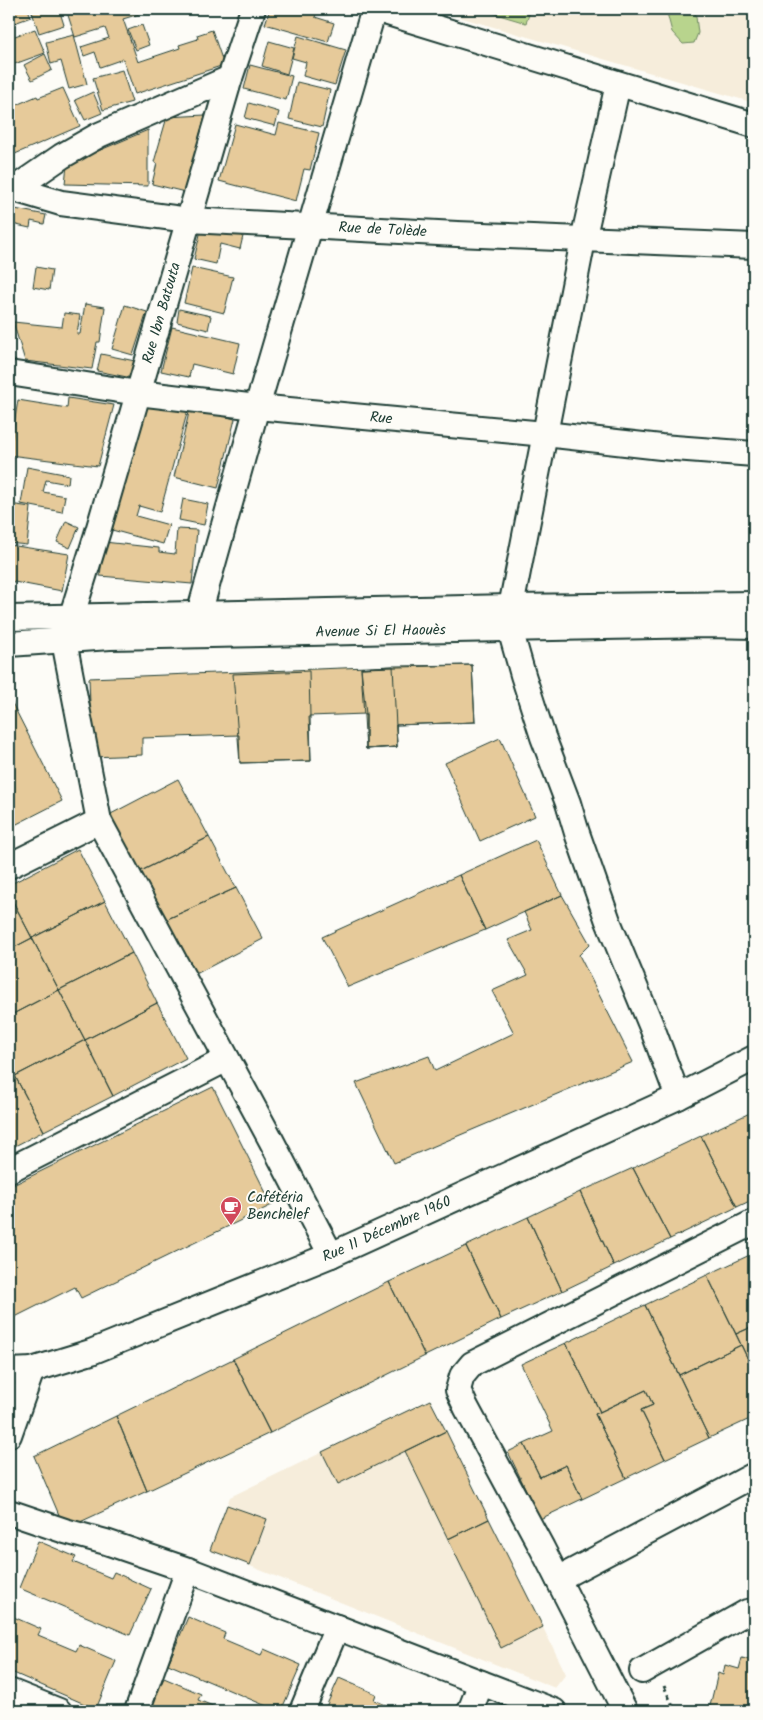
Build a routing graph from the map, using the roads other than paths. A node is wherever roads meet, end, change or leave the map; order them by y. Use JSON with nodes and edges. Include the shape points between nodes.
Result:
{"nodes":[{"id":1,"x":253,"y":9,"type":"edge"},
{"id":2,"x":374,"y":9,"type":"edge"},
{"id":3,"x":230,"y":78,"type":"junction"},
{"id":4,"x":618,"y":84,"type":"junction"},
{"id":5,"x":754,"y":126,"type":"edge"},
{"id":6,"x":11,"y":190,"type":"edge"},
{"id":7,"x":189,"y":220,"type":"junction"},
{"id":8,"x":310,"y":227,"type":"junction"},
{"id":9,"x":583,"y":240,"type":"junction"},
{"id":10,"x":754,"y":246,"type":"edge"},
{"id":11,"x":9,"y":373,"type":"edge"},
{"id":12,"x":138,"y":393,"type":"junction"},
{"id":13,"x":257,"y":407,"type":"junction"},
{"id":14,"x":544,"y":434,"type":"junction"},
{"id":15,"x":754,"y":454,"type":"edge"},
{"id":16,"x":754,"y":604,"type":"edge"},
{"id":17,"x":198,"y":614,"type":"junction"},
{"id":18,"x":71,"y":617,"type":"junction"},
{"id":19,"x":9,"y":618,"type":"edge"},
{"id":20,"x":511,"y":618,"type":"junction"},
{"id":21,"x":754,"y":626,"type":"edge"},
{"id":22,"x":64,"y":641,"type":"junction"},
{"id":23,"x":9,"y":644,"type":"edge"},
{"id":24,"x":100,"y":821,"type":"junction"},
{"id":25,"x":9,"y":866,"type":"edge"},
{"id":26,"x":754,"y":1058,"type":"edge"},
{"id":27,"x":227,"y":1059,"type":"junction"},
{"id":28,"x":678,"y":1096,"type":"junction"},
{"id":29,"x":9,"y":1170,"type":"edge"},
{"id":30,"x":754,"y":1222,"type":"edge"},
{"id":31,"x":331,"y":1255,"type":"junction"},
{"id":32,"x":20,"y":1370,"type":"edge"},
{"id":33,"x":9,"y":1435,"type":"edge"},
{"id":34,"x":754,"y":1475,"type":"edge"},
{"id":35,"x":9,"y":1512,"type":"edge"},
{"id":36,"x":188,"y":1570,"type":"junction"},
{"id":37,"x":558,"y":1579,"type":"junction"},
{"id":38,"x":754,"y":1611,"type":"edge"},
{"id":39,"x":336,"y":1627,"type":"junction"},
{"id":40,"x":642,"y":1671,"type":"dead end"},
{"id":41,"x":481,"y":1683,"type":"junction"},
{"id":42,"x":9,"y":1691,"type":"edge"},
{"id":43,"x":51,"y":1710,"type":"edge"},
{"id":44,"x":137,"y":1711,"type":"edge"},
{"id":45,"x":302,"y":1711,"type":"edge"},
{"id":46,"x":470,"y":1711,"type":"edge"},
{"id":47,"x":554,"y":1711,"type":"edge"},
{"id":48,"x":624,"y":1711,"type":"edge"}],
"edges":[{"from":1,"to":3,"type":"street","name":"Rue Ibn Batouta"},
{"from":2,"to":4,"type":"street"},
{"from":2,"to":8,"type":"street"},
{"from":3,"to":6,"type":"street","via":[[98,135]]},
{"from":3,"to":7,"type":"street","name":"Rue Ibn Batouta"},
{"from":4,"to":5,"type":"street"},
{"from":4,"to":9,"type":"street"},
{"from":6,"to":7,"type":"street","name":"Rue de Tolède","via":[[61,203]]},
{"from":7,"to":8,"type":"street","name":"Rue de Tolède"},
{"from":7,"to":12,"type":"street","name":"Rue Ibn Batouta"},
{"from":8,"to":9,"type":"street","name":"Rue de Tolède"},
{"from":8,"to":13,"type":"street"},
{"from":9,"to":10,"type":"street","name":"Rue de Tolède"},
{"from":9,"to":14,"type":"street"},
{"from":11,"to":12,"type":"street","name":"Rue"},
{"from":12,"to":13,"type":"street","name":"Rue"},
{"from":12,"to":18,"type":"street","name":"Rue Ibn Batouta"},
{"from":13,"to":14,"type":"street","name":"Rue"},
{"from":13,"to":17,"type":"street"},
{"from":14,"to":15,"type":"street","name":"Rue","via":[[661,448]]},
{"from":14,"to":20,"type":"street"},
{"from":16,"to":20,"type":"street","name":"Avenue Si El Haouès"},
{"from":17,"to":18,"type":"street","name":"Avenue Si El Haouès"},
{"from":17,"to":20,"type":"street","name":"Avenue Si El Haouès"},
{"from":18,"to":19,"type":"street","name":"Avenue Si El Haouès"},
{"from":18,"to":22,"type":"street","name":"Rue Ibn Batouta"},
{"from":20,"to":21,"type":"street","name":"Avenue Si El Haouès"},
{"from":20,"to":22,"type":"street","name":"Avenue Si El Haouès"},
{"from":20,"to":28,"type":"street","via":[[526,684],[577,833],[608,921]]},
{"from":22,"to":23,"type":"street","name":"Avenue Si El Haouès"},
{"from":22,"to":24,"type":"street"},
{"from":24,"to":25,"type":"street"},
{"from":24,"to":27,"type":"street"},
{"from":26,"to":28,"type":"street","name":"Rue 11 Décembre 1960"},
{"from":27,"to":29,"type":"street"},
{"from":27,"to":31,"type":"street"},
{"from":28,"to":31,"type":"street","name":"Rue 11 Décembre 1960"},
{"from":30,"to":37,"type":"street","via":[[472,1364],[462,1376],[458,1390],[466,1408]]},
{"from":31,"to":32,"type":"street","name":"Rue 11 Décembre 1960","via":[[91,1352]]},
{"from":32,"to":33,"type":"street"},
{"from":34,"to":37,"type":"street"},
{"from":35,"to":36,"type":"street"},
{"from":36,"to":39,"type":"street"},
{"from":36,"to":44,"type":"street"},
{"from":37,"to":48,"type":"street"},
{"from":38,"to":40,"type":"street"},
{"from":39,"to":41,"type":"street"},
{"from":39,"to":45,"type":"street"},
{"from":41,"to":46,"type":"street"},
{"from":41,"to":47,"type":"street"},
{"from":42,"to":43,"type":"street"}]}
